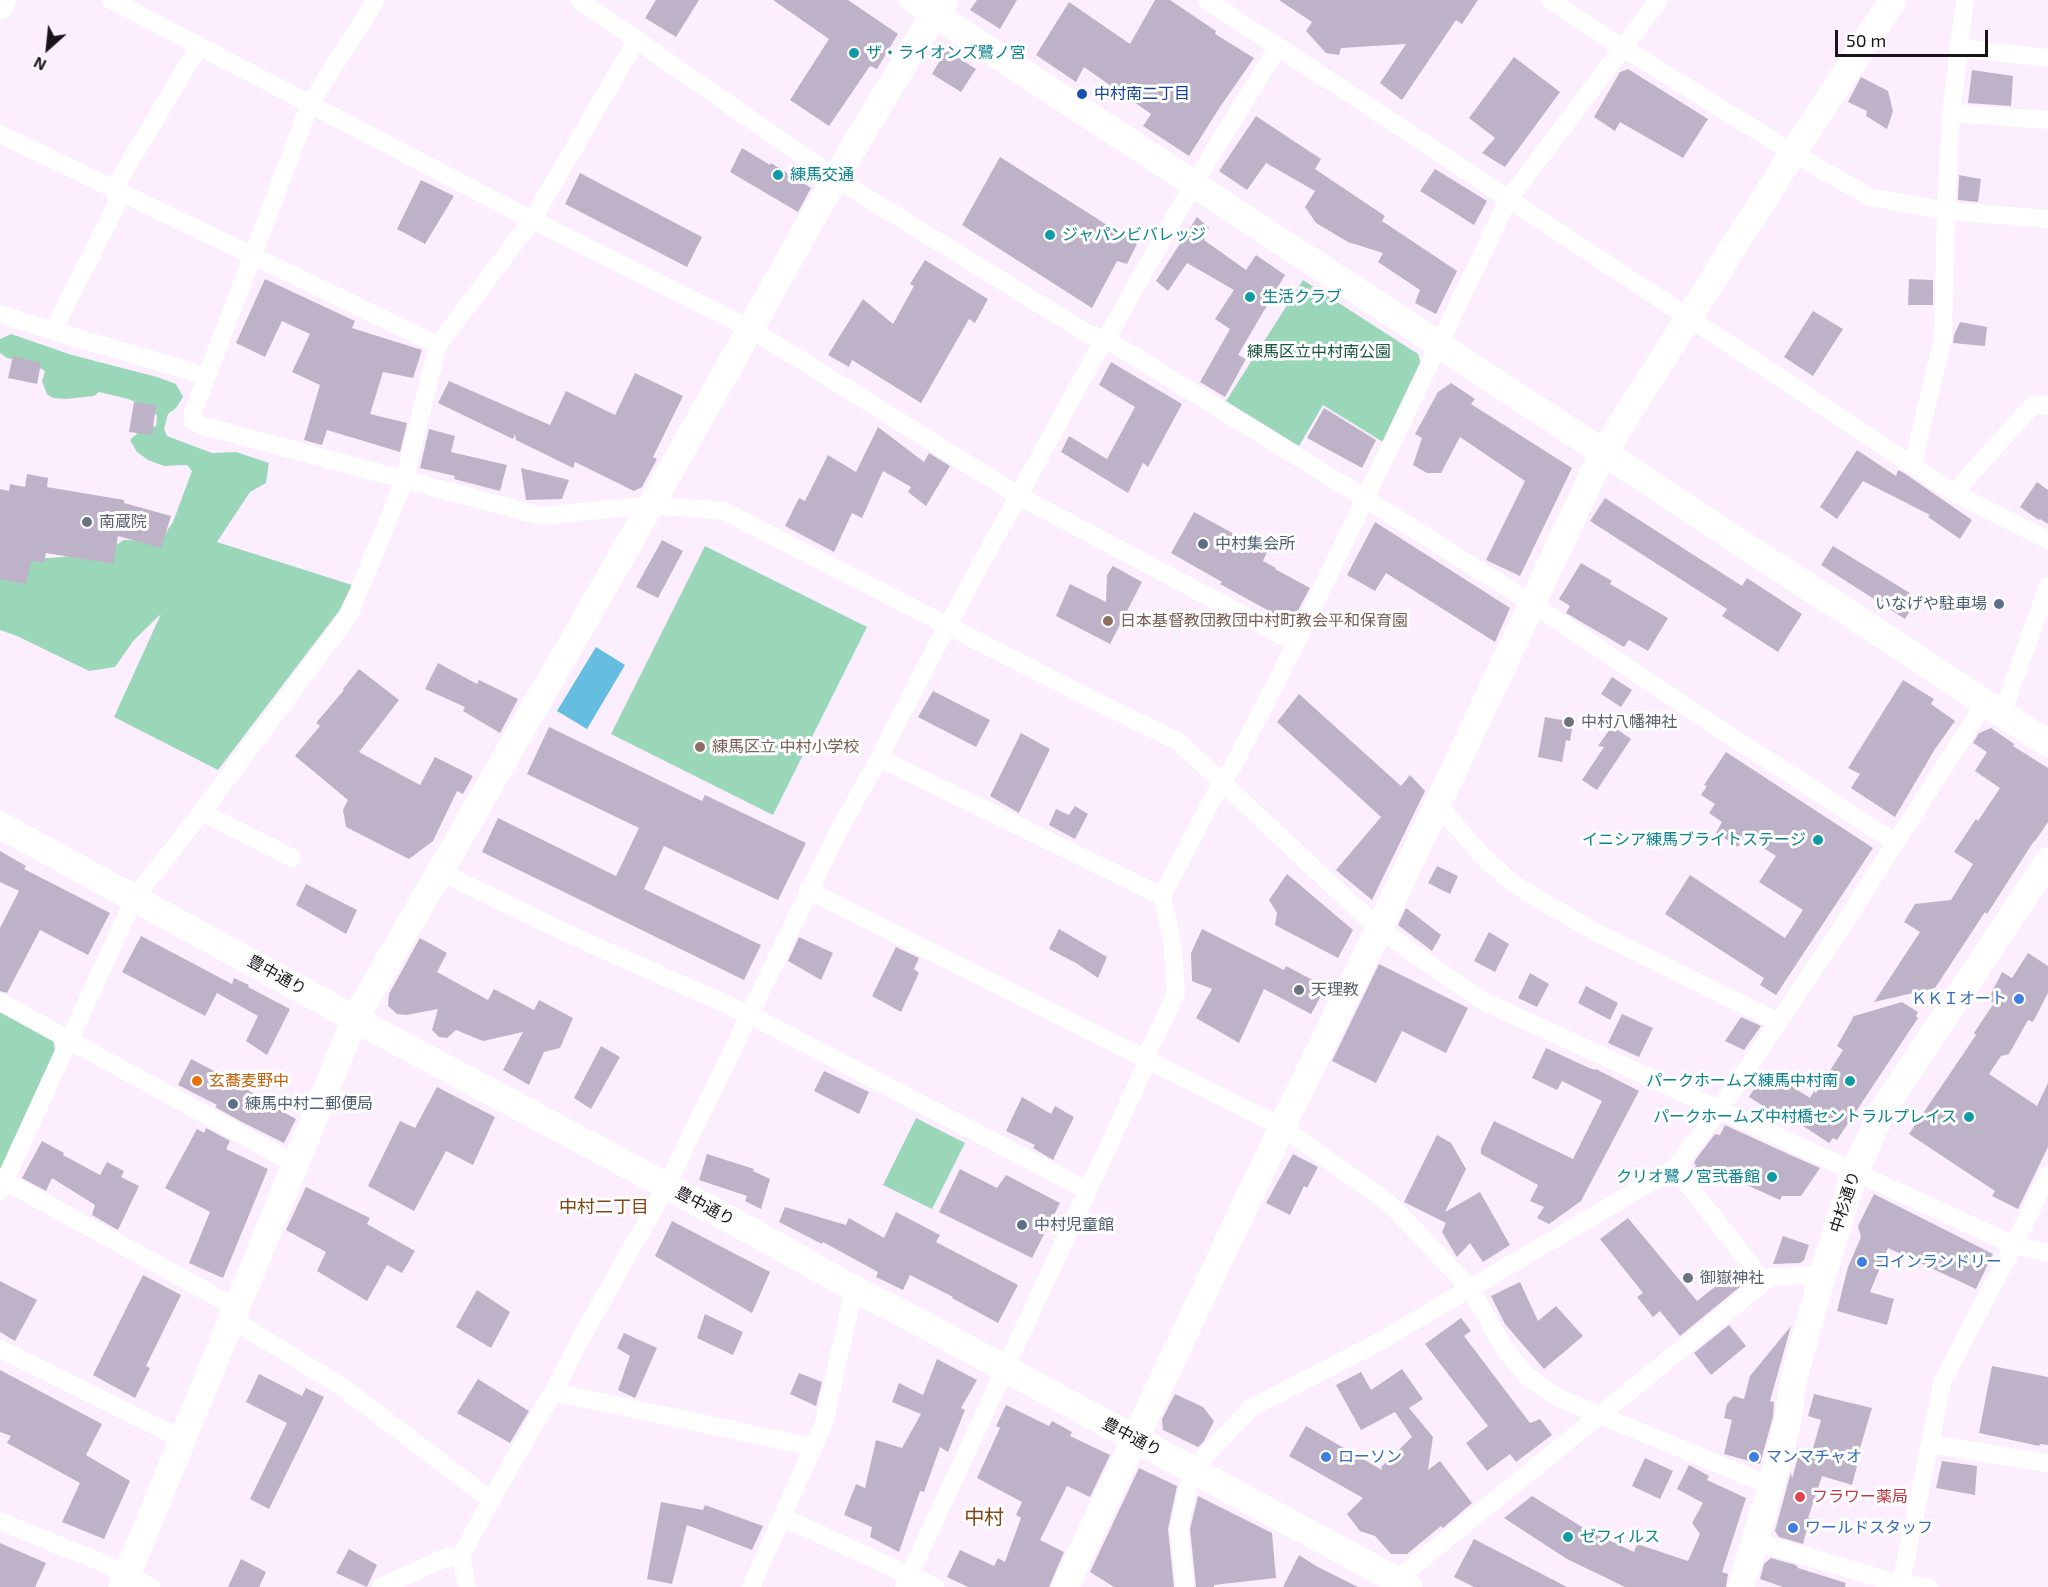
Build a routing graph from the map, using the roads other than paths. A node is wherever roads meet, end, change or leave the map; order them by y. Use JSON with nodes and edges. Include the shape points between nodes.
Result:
{"nodes":[{"id":1,"x":3,"y":0,"type":"edge"},
{"id":2,"x":111,"y":0,"type":"edge"},
{"id":3,"x":376,"y":0,"type":"edge"},
{"id":4,"x":579,"y":0,"type":"edge"},
{"id":5,"x":1207,"y":0,"type":"edge"},
{"id":6,"x":1550,"y":0,"type":"edge"},
{"id":7,"x":1659,"y":0,"type":"edge"},
{"id":8,"x":1893,"y":0,"type":"edge"},
{"id":9,"x":1965,"y":0,"type":"edge"},
{"id":10,"x":931,"y":5,"type":"edge"},
{"id":11,"x":0,"y":6,"type":"edge"},
{"id":12,"x":636,"y":41,"type":"junction"},
{"id":13,"x":199,"y":46,"type":"junction"},
{"id":14,"x":1278,"y":47,"type":"junction"},
{"id":15,"x":1622,"y":47,"type":"junction"},
{"id":16,"x":1958,"y":48,"type":"junction"},
{"id":17,"x":2048,"y":58,"type":"edge"},
{"id":18,"x":310,"y":104,"type":"junction"},
{"id":19,"x":1951,"y":113,"type":"junction"},
{"id":20,"x":2048,"y":120,"type":"edge"},
{"id":21,"x":0,"y":134,"type":"edge"},
{"id":22,"x":1793,"y":153,"type":"junction"},
{"id":23,"x":835,"y":178,"type":"junction"},
{"id":24,"x":1194,"y":183,"type":"junction"},
{"id":25,"x":116,"y":191,"type":"junction"},
{"id":26,"x":1509,"y":200,"type":"junction"},
{"id":27,"x":1946,"y":211,"type":"junction"},
{"id":28,"x":2048,"y":219,"type":"edge"},
{"id":29,"x":532,"y":220,"type":"junction"},
{"id":30,"x":252,"y":255,"type":"junction"},
{"id":31,"x":0,"y":314,"type":"edge"},
{"id":32,"x":1689,"y":316,"type":"junction"},
{"id":33,"x":751,"y":328,"type":"junction"},
{"id":34,"x":53,"y":331,"type":"junction"},
{"id":35,"x":1106,"y":339,"type":"junction"},
{"id":36,"x":1439,"y":344,"type":"junction"},
{"id":37,"x":438,"y":345,"type":"junction"},
{"id":38,"x":207,"y":376,"type":"junction"},
{"id":39,"x":2048,"y":406,"type":"edge"},
{"id":40,"x":1603,"y":453,"type":"junction"},
{"id":41,"x":1913,"y":464,"type":"junction"},
{"id":42,"x":404,"y":481,"type":"junction"},
{"id":43,"x":1956,"y":494,"type":"junction"},
{"id":44,"x":1019,"y":496,"type":"junction"},
{"id":45,"x":1366,"y":499,"type":"junction"},
{"id":46,"x":651,"y":505,"type":"junction"},
{"id":47,"x":2048,"y":540,"type":"edge"},
{"id":48,"x":2048,"y":586,"type":"edge"},
{"id":49,"x":1533,"y":604,"type":"junction"},
{"id":50,"x":947,"y":626,"type":"junction"},
{"id":51,"x":1296,"y":643,"type":"junction"},
{"id":52,"x":1992,"y":708,"type":"junction"},
{"id":53,"x":2048,"y":744,"type":"edge"},
{"id":54,"x":879,"y":758,"type":"junction"},
{"id":55,"x":1222,"y":781,"type":"junction"},
{"id":56,"x":1438,"y":804,"type":"junction"},
{"id":57,"x":202,"y":812,"type":"junction"},
{"id":58,"x":0,"y":825,"type":"edge"},
{"id":59,"x":1895,"y":842,"type":"junction"},
{"id":60,"x":292,"y":858,"type":"dead end"},
{"id":61,"x":2048,"y":861,"type":"edge"},
{"id":62,"x":439,"y":872,"type":"junction"},
{"id":63,"x":808,"y":890,"type":"junction"},
{"id":64,"x":1162,"y":896,"type":"junction"},
{"id":65,"x":135,"y":897,"type":"junction"},
{"id":66,"x":1379,"y":928,"type":"junction"},
{"id":67,"x":0,"y":1002,"type":"edge"},
{"id":68,"x":748,"y":1014,"type":"junction"},
{"id":69,"x":355,"y":1019,"type":"junction"},
{"id":70,"x":1778,"y":1022,"type":"junction"},
{"id":71,"x":69,"y":1039,"type":"junction"},
{"id":72,"x":1145,"y":1059,"type":"junction"},
{"id":73,"x":1719,"y":1110,"type":"junction"},
{"id":74,"x":1282,"y":1127,"type":"junction"},
{"id":75,"x":295,"y":1164,"type":"junction"},
{"id":76,"x":1675,"y":1168,"type":"junction"},
{"id":77,"x":1855,"y":1171,"type":"junction"},
{"id":78,"x":2048,"y":1175,"type":"edge"},
{"id":79,"x":667,"y":1185,"type":"junction"},
{"id":80,"x":2,"y":1186,"type":"edge"},
{"id":81,"x":1087,"y":1190,"type":"junction"},
{"id":82,"x":2014,"y":1245,"type":"junction"},
{"id":83,"x":2048,"y":1253,"type":"edge"},
{"id":84,"x":1823,"y":1274,"type":"junction"},
{"id":85,"x":1764,"y":1282,"type":"junction"},
{"id":86,"x":854,"y":1289,"type":"junction"},
{"id":87,"x":1471,"y":1289,"type":"junction"},
{"id":88,"x":235,"y":1314,"type":"junction"},
{"id":89,"x":0,"y":1349,"type":"edge"},
{"id":90,"x":1004,"y":1370,"type":"junction"},
{"id":91,"x":554,"y":1392,"type":"junction"},
{"id":92,"x":1599,"y":1415,"type":"junction"},
{"id":93,"x":1135,"y":1439,"type":"junction"},
{"id":94,"x":184,"y":1440,"type":"junction"},
{"id":95,"x":1930,"y":1444,"type":"junction"},
{"id":96,"x":814,"y":1447,"type":"junction"},
{"id":97,"x":2048,"y":1463,"type":"edge"},
{"id":98,"x":1194,"y":1470,"type":"junction"},
{"id":99,"x":1771,"y":1486,"type":"junction"},
{"id":100,"x":491,"y":1500,"type":"junction"},
{"id":101,"x":782,"y":1517,"type":"junction"},
{"id":102,"x":0,"y":1521,"type":"edge"},
{"id":103,"x":1754,"y":1542,"type":"junction"},
{"id":104,"x":461,"y":1556,"type":"junction"},
{"id":105,"x":125,"y":1581,"type":"edge"},
{"id":106,"x":907,"y":1581,"type":"edge"},
{"id":107,"x":1398,"y":1585,"type":"edge"},
{"id":108,"x":1900,"y":1585,"type":"edge"},
{"id":109,"x":151,"y":1587,"type":"edge"},
{"id":110,"x":381,"y":1587,"type":"edge"},
{"id":111,"x":467,"y":1587,"type":"edge"},
{"id":112,"x":751,"y":1587,"type":"edge"},
{"id":113,"x":935,"y":1587,"type":"edge"},
{"id":114,"x":1065,"y":1587,"type":"edge"},
{"id":115,"x":1185,"y":1587,"type":"edge"},
{"id":116,"x":1741,"y":1587,"type":"edge"},
{"id":117,"x":1929,"y":1587,"type":"edge"}],
"edges":[{"from":1,"to":11,"type":"street"},
{"from":2,"to":13,"type":"street"},
{"from":3,"to":18,"type":"street"},
{"from":4,"to":12,"type":"street"},
{"from":5,"to":14,"type":"street"},
{"from":6,"to":15,"type":"street"},
{"from":7,"to":15,"type":"street"},
{"from":8,"to":22,"type":"street"},
{"from":9,"to":16,"type":"street"},
{"from":10,"to":23,"type":"street"},
{"from":10,"to":24,"type":"street"},
{"from":12,"to":23,"type":"street"},
{"from":12,"to":29,"type":"street"},
{"from":13,"to":18,"type":"street"},
{"from":13,"to":25,"type":"street"},
{"from":14,"to":24,"type":"street"},
{"from":14,"to":26,"type":"street"},
{"from":15,"to":22,"type":"street"},
{"from":15,"to":26,"type":"street"},
{"from":16,"to":17,"type":"street"},
{"from":16,"to":19,"type":"street"},
{"from":18,"to":29,"type":"street"},
{"from":18,"to":30,"type":"street"},
{"from":19,"to":20,"type":"street"},
{"from":19,"to":27,"type":"street"},
{"from":21,"to":25,"type":"street"},
{"from":22,"to":27,"type":"street","via":[[1870,197]]},
{"from":22,"to":32,"type":"street"},
{"from":23,"to":33,"type":"street"},
{"from":23,"to":35,"type":"street","via":[[1090,335]]},
{"from":24,"to":35,"type":"street"},
{"from":24,"to":36,"type":"street"},
{"from":25,"to":30,"type":"street"},
{"from":25,"to":34,"type":"street","via":[[117,204]]},
{"from":26,"to":32,"type":"street"},
{"from":26,"to":36,"type":"street"},
{"from":27,"to":28,"type":"street"},
{"from":27,"to":41,"type":"street","via":[[1943,338]]},
{"from":29,"to":33,"type":"street"},
{"from":29,"to":37,"type":"street"},
{"from":30,"to":37,"type":"street"},
{"from":30,"to":38,"type":"street"},
{"from":31,"to":34,"type":"street"},
{"from":32,"to":40,"type":"street"},
{"from":32,"to":41,"type":"street"},
{"from":33,"to":44,"type":"street"},
{"from":33,"to":46,"type":"street"},
{"from":34,"to":38,"type":"street"},
{"from":35,"to":44,"type":"street"},
{"from":35,"to":45,"type":"street"},
{"from":36,"to":40,"type":"street"},
{"from":36,"to":45,"type":"street"},
{"from":37,"to":42,"type":"street"},
{"from":38,"to":42,"type":"street","via":[[193,412],[193,420],[200,425]]},
{"from":39,"to":43,"type":"street","via":[[2034,404]]},
{"from":40,"to":49,"type":"street"},
{"from":40,"to":52,"type":"street"},
{"from":41,"to":43,"type":"street"},
{"from":42,"to":46,"type":"street","via":[[541,516]]},
{"from":42,"to":57,"type":"street","via":[[349,615]]},
{"from":43,"to":47,"type":"street"},
{"from":44,"to":50,"type":"street"},
{"from":44,"to":51,"type":"street"},
{"from":45,"to":49,"type":"street"},
{"from":45,"to":51,"type":"street"},
{"from":46,"to":50,"type":"street","via":[[724,511]]},
{"from":46,"to":62,"type":"street"},
{"from":48,"to":52,"type":"street","via":[[2007,700]]},
{"from":49,"to":56,"type":"street"},
{"from":49,"to":59,"type":"street"},
{"from":50,"to":54,"type":"street"},
{"from":50,"to":55,"type":"street","via":[[1179,742]]},
{"from":51,"to":55,"type":"street"},
{"from":52,"to":53,"type":"street"},
{"from":52,"to":59,"type":"street"},
{"from":54,"to":63,"type":"street"},
{"from":54,"to":64,"type":"street"},
{"from":55,"to":64,"type":"street"},
{"from":55,"to":66,"type":"street"},
{"from":56,"to":66,"type":"street"},
{"from":56,"to":70,"type":"street","via":[[1483,857],[1514,884],[1592,930]]},
{"from":57,"to":60,"type":"street"},
{"from":57,"to":65,"type":"street"},
{"from":58,"to":65,"type":"street","name":"豊中通り"},
{"from":59,"to":70,"type":"street"},
{"from":61,"to":77,"type":"street","name":"中杉通り","via":[[1883,1110]]},
{"from":62,"to":68,"type":"street"},
{"from":62,"to":69,"type":"street"},
{"from":63,"to":68,"type":"street"},
{"from":63,"to":72,"type":"street"},
{"from":64,"to":72,"type":"street","via":[[1172,939],[1176,993]]},
{"from":65,"to":69,"type":"street","name":"豊中通り"},
{"from":65,"to":71,"type":"street"},
{"from":66,"to":73,"type":"street","via":[[1483,1001]]},
{"from":66,"to":74,"type":"street"},
{"from":67,"to":71,"type":"street"},
{"from":68,"to":79,"type":"street"},
{"from":68,"to":81,"type":"street"},
{"from":69,"to":75,"type":"street"},
{"from":69,"to":79,"type":"street","name":"豊中通り"},
{"from":70,"to":73,"type":"street"},
{"from":71,"to":75,"type":"street"},
{"from":71,"to":80,"type":"street"},
{"from":72,"to":74,"type":"street"},
{"from":72,"to":81,"type":"street","via":[[1145,1067]]},
{"from":73,"to":76,"type":"street"},
{"from":73,"to":77,"type":"street"},
{"from":74,"to":87,"type":"street","via":[[1390,1204]]},
{"from":74,"to":93,"type":"street"},
{"from":75,"to":88,"type":"street"},
{"from":76,"to":85,"type":"street"},
{"from":76,"to":87,"type":"street"},
{"from":77,"to":82,"type":"street"},
{"from":77,"to":84,"type":"street","name":"中杉通り"},
{"from":78,"to":82,"type":"street"},
{"from":79,"to":86,"type":"street","name":"豊中通り"},
{"from":79,"to":91,"type":"street"},
{"from":80,"to":88,"type":"street"},
{"from":81,"to":90,"type":"street"},
{"from":82,"to":83,"type":"street"},
{"from":82,"to":95,"type":"street","via":[[1943,1380]]},
{"from":84,"to":85,"type":"street","via":[[1771,1277]]},
{"from":84,"to":99,"type":"street","name":"中杉通り","via":[[1793,1381],[1788,1420]]},
{"from":85,"to":92,"type":"street"},
{"from":86,"to":90,"type":"street","name":"豊中通り"},
{"from":86,"to":96,"type":"street","via":[[824,1423]]},
{"from":87,"to":92,"type":"street","via":[[1505,1350],[1527,1376],[1559,1398]]},
{"from":87,"to":98,"type":"street","via":[[1251,1408]]},
{"from":88,"to":94,"type":"street"},
{"from":88,"to":100,"type":"street","via":[[342,1387]]},
{"from":89,"to":94,"type":"street"},
{"from":90,"to":93,"type":"street","name":"豊中通り"},
{"from":90,"to":106,"type":"street"},
{"from":91,"to":96,"type":"street"},
{"from":91,"to":100,"type":"street"},
{"from":92,"to":99,"type":"street"},
{"from":92,"to":107,"type":"street"},
{"from":93,"to":98,"type":"street","name":"豊中通り"},
{"from":93,"to":114,"type":"street"},
{"from":94,"to":105,"type":"street"},
{"from":95,"to":97,"type":"street"},
{"from":95,"to":108,"type":"street"},
{"from":96,"to":101,"type":"street"},
{"from":98,"to":107,"type":"street","name":"豊中通り"},
{"from":98,"to":115,"type":"street","via":[[1179,1528]]},
{"from":99,"to":103,"type":"street","name":"中杉通り"},
{"from":100,"to":104,"type":"street"},
{"from":101,"to":106,"type":"street"},
{"from":101,"to":112,"type":"street"},
{"from":102,"to":105,"type":"street"},
{"from":103,"to":108,"type":"street"},
{"from":103,"to":116,"type":"street","name":"中杉通り"},
{"from":104,"to":110,"type":"street","via":[[447,1557]]},
{"from":104,"to":111,"type":"street"},
{"from":105,"to":109,"type":"street"},
{"from":106,"to":113,"type":"street"},
{"from":108,"to":117,"type":"street"}]}
